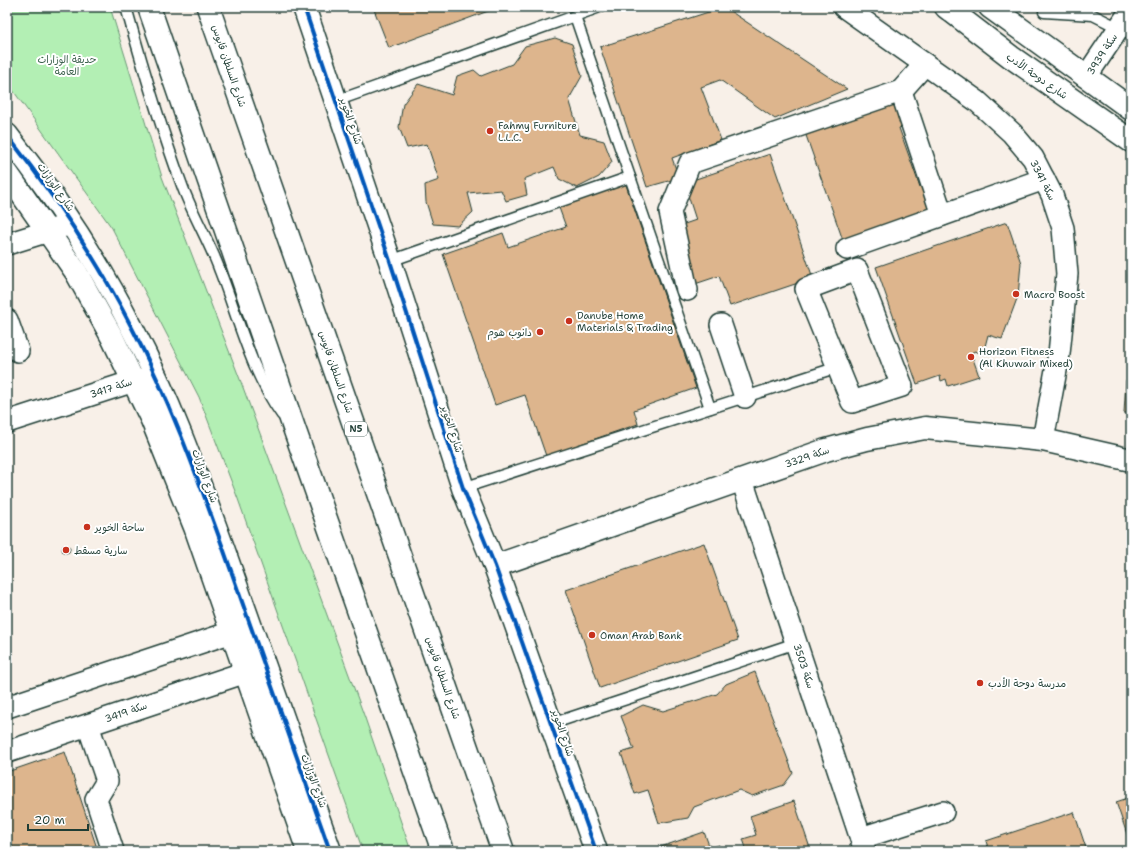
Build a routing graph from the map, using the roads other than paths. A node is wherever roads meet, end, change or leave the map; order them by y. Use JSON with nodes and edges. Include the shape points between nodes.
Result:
{"nodes":[{"id":1,"x":126,"y":7,"type":"edge"},
{"id":2,"x":149,"y":7,"type":"edge"},
{"id":3,"x":208,"y":7,"type":"edge"},
{"id":4,"x":304,"y":7,"type":"edge"},
{"id":5,"x":600,"y":7,"type":"edge"},
{"id":6,"x":844,"y":7,"type":"edge"},
{"id":7,"x":946,"y":7,"type":"edge"},
{"id":8,"x":990,"y":7,"type":"edge"},
{"id":9,"x":1131,"y":10,"type":"edge"},
{"id":10,"x":1044,"y":12,"type":"dead end"},
{"id":11,"x":575,"y":16,"type":"junction"},
{"id":12,"x":1119,"y":28,"type":"junction"},
{"id":13,"x":925,"y":64,"type":"junction"},
{"id":14,"x":1086,"y":77,"type":"junction"},
{"id":15,"x":901,"y":91,"type":"junction"},
{"id":16,"x":336,"y":101,"type":"junction"},
{"id":17,"x":1131,"y":109,"type":"edge"},
{"id":18,"x":7,"y":135,"type":"edge"},
{"id":19,"x":1131,"y":141,"type":"edge"},
{"id":20,"x":7,"y":173,"type":"edge"},
{"id":21,"x":630,"y":178,"type":"junction"},
{"id":22,"x":1044,"y":179,"type":"junction"},
{"id":23,"x":942,"y":215,"type":"junction"},
{"id":24,"x":71,"y":224,"type":"junction"},
{"id":25,"x":48,"y":232,"type":"junction"},
{"id":26,"x":7,"y":244,"type":"edge"},
{"id":27,"x":847,"y":249,"type":"dead end"},
{"id":28,"x":390,"y":261,"type":"junction"},
{"id":29,"x":687,"y":290,"type":"dead end"},
{"id":30,"x":7,"y":320,"type":"edge"},
{"id":31,"x":721,"y":325,"type":"dead end"},
{"id":32,"x":18,"y":351,"type":"dead end"},
{"id":33,"x":838,"y":367,"type":"junction"},
{"id":34,"x":133,"y":380,"type":"junction"},
{"id":35,"x":745,"y":397,"type":"junction"},
{"id":36,"x":710,"y":408,"type":"junction"},
{"id":37,"x":7,"y":422,"type":"edge"},
{"id":38,"x":294,"y":428,"type":"junction"},
{"id":39,"x":1043,"y":440,"type":"junction"},
{"id":40,"x":1131,"y":460,"type":"edge"},
{"id":41,"x":192,"y":464,"type":"junction"},
{"id":42,"x":742,"y":480,"type":"junction"},
{"id":43,"x":463,"y":488,"type":"junction"},
{"id":44,"x":495,"y":566,"type":"junction"},
{"id":45,"x":232,"y":632,"type":"junction"},
{"id":46,"x":796,"y":643,"type":"junction"},
{"id":47,"x":246,"y":672,"type":"junction"},
{"id":48,"x":7,"y":707,"type":"edge"},
{"id":49,"x":282,"y":717,"type":"junction"},
{"id":50,"x":551,"y":724,"type":"junction"},
{"id":51,"x":88,"y":725,"type":"junction"},
{"id":52,"x":7,"y":752,"type":"edge"},
{"id":53,"x":943,"y":812,"type":"dead end"},
{"id":54,"x":863,"y":845,"type":"edge"},
{"id":55,"x":114,"y":851,"type":"edge"},
{"id":56,"x":308,"y":851,"type":"edge"},
{"id":57,"x":330,"y":851,"type":"edge"},
{"id":58,"x":443,"y":851,"type":"edge"},
{"id":59,"x":503,"y":851,"type":"edge"},
{"id":60,"x":596,"y":851,"type":"edge"}],
"edges":[{"from":1,"to":38,"type":"lane","via":[[180,180],[220,271],[255,369],[272,400]]},
{"from":2,"to":38,"type":"main road"},
{"from":3,"to":59,"type":"main road","name":"شارع السلطان قابوس","number":"N5"},
{"from":4,"to":16,"type":"main road","name":"شارع الخوير"},
{"from":5,"to":11,"type":"lane"},
{"from":6,"to":13,"type":"street","name":"سكة 3341"},
{"from":7,"to":19,"type":"main road","name":"شارع دوحة الأدب","via":[[1011,58]]},
{"from":8,"to":14,"type":"main road"},
{"from":9,"to":12,"type":"street","name":"سكة 3939"},
{"from":10,"to":12,"type":"lane","via":[[1093,15]]},
{"from":11,"to":16,"type":"lane"},
{"from":11,"to":21,"type":"lane"},
{"from":12,"to":14,"type":"street","name":"سكة 3939"},
{"from":13,"to":15,"type":"street"},
{"from":13,"to":22,"type":"street","name":"سكة 3341","via":[[977,101],[1012,133],[1033,158]]},
{"from":14,"to":17,"type":"main road"},
{"from":15,"to":23,"type":"street"},
{"from":15,"to":29,"type":"street","via":[[690,163],[670,212]]},
{"from":16,"to":28,"type":"main road","name":"شارع الخوير"},
{"from":18,"to":24,"type":"main road","name":"شارع الوزارات","via":[[47,187]]},
{"from":20,"to":25,"type":"main road"},
{"from":21,"to":28,"type":"lane"},
{"from":21,"to":36,"type":"lane"},
{"from":22,"to":23,"type":"street"},
{"from":22,"to":39,"type":"street","name":"سكة 3341","via":[[1063,228],[1067,274],[1058,354]]},
{"from":23,"to":27,"type":"street"},
{"from":24,"to":25,"type":"street"},
{"from":24,"to":41,"type":"main road","name":"شارع الوزارات","via":[[133,329]]},
{"from":25,"to":26,"type":"street"},
{"from":25,"to":34,"type":"main road","via":[[76,272]]},
{"from":28,"to":43,"type":"main road","name":"شارع الخوير"},
{"from":30,"to":32,"type":"street"},
{"from":31,"to":35,"type":"street"},
{"from":33,"to":33,"type":"street","via":[[852,402],[902,386],[857,270],[806,289]]},
{"from":33,"to":35,"type":"lane"},
{"from":34,"to":37,"type":"street","name":"سكة 3417"},
{"from":34,"to":41,"type":"street","name":"سكة 3417","via":[[146,382],[155,390],[178,443]]},
{"from":34,"to":45,"type":"main road","via":[[176,477]]},
{"from":35,"to":36,"type":"lane"},
{"from":36,"to":43,"type":"lane"},
{"from":38,"to":58,"type":"main road"},
{"from":39,"to":40,"type":"main road","name":"سكة 3329"},
{"from":39,"to":42,"type":"main road","name":"سكة 3329","via":[[925,428],[860,440]]},
{"from":41,"to":49,"type":"main road","name":"شارع الوزارات"},
{"from":42,"to":44,"type":"main road","name":"سكة 3329"},
{"from":42,"to":46,"type":"street","name":"سكة 3503"},
{"from":43,"to":44,"type":"main road","name":"شارع الخوير"},
{"from":44,"to":50,"type":"main road","name":"شارع الخوير"},
{"from":45,"to":47,"type":"main road"},
{"from":45,"to":48,"type":"street"},
{"from":45,"to":49,"type":"street","via":[[239,631],[249,638],[269,694]]},
{"from":46,"to":50,"type":"lane"},
{"from":46,"to":54,"type":"street","name":"سكة 3503"},
{"from":47,"to":51,"type":"street","name":"سكة 3419"},
{"from":47,"to":56,"type":"main road"},
{"from":49,"to":57,"type":"main road","name":"شارع الوزارات"},
{"from":50,"to":60,"type":"main road","name":"شارع الخوير"},
{"from":51,"to":52,"type":"street","name":"سكة 3419"},
{"from":51,"to":55,"type":"street","via":[[107,781],[96,799]]},
{"from":53,"to":54,"type":"street"}]}
